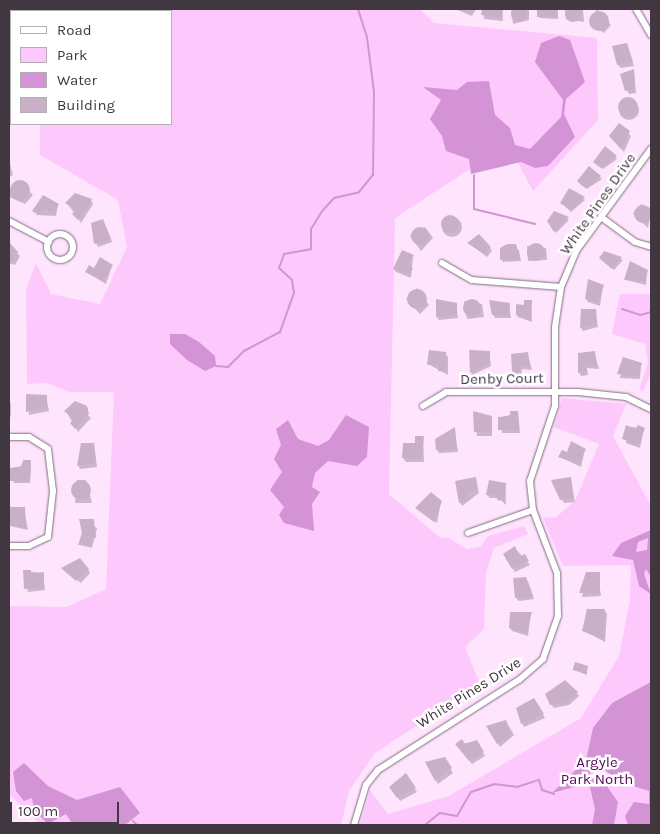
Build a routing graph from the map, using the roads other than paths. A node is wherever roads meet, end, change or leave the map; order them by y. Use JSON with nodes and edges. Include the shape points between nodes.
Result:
{"nodes":[{"id":1,"x":636,"y":9,"type":"edge"},
{"id":2,"x":651,"y":35,"type":"edge"},
{"id":3,"x":651,"y":149,"type":"edge"},
{"id":4,"x":601,"y":217,"type":"junction"},
{"id":5,"x":9,"y":221,"type":"edge"},
{"id":6,"x":49,"y":242,"type":"junction"},
{"id":7,"x":651,"y":247,"type":"edge"},
{"id":8,"x":442,"y":263,"type":"dead end"},
{"id":9,"x":561,"y":287,"type":"junction"},
{"id":10,"x":555,"y":391,"type":"junction"},
{"id":11,"x":423,"y":406,"type":"dead end"},
{"id":12,"x":651,"y":408,"type":"edge"},
{"id":13,"x":9,"y":437,"type":"edge"},
{"id":14,"x":532,"y":510,"type":"junction"},
{"id":15,"x":468,"y":533,"type":"dead end"},
{"id":16,"x":9,"y":546,"type":"edge"},
{"id":17,"x":354,"y":825,"type":"edge"}],
"edges":[{"from":1,"to":2,"type":"street"},
{"from":3,"to":4,"type":"street","name":"White Pines Drive"},
{"from":4,"to":7,"type":"street","via":[[635,242]]},
{"from":4,"to":9,"type":"street","name":"White Pines Drive","via":[[576,251]]},
{"from":5,"to":6,"type":"street"},
{"from":6,"to":6,"type":"street","via":[[53,258],[66,259],[72,253],[68,237],[55,235]]},
{"from":8,"to":9,"type":"street","via":[[472,280]]},
{"from":9,"to":10,"type":"street","name":"White Pines Drive"},
{"from":10,"to":11,"type":"street","name":"Denby Court","via":[[446,392]]},
{"from":10,"to":12,"type":"street","name":"Denby Court","via":[[608,393]]},
{"from":10,"to":14,"type":"street","name":"White Pines Drive","via":[[555,406],[530,481]]},
{"from":13,"to":16,"type":"street","via":[[35,439],[48,449],[53,491],[48,537],[30,546]]},
{"from":14,"to":15,"type":"street"},
{"from":14,"to":17,"type":"street","name":"White Pines Drive","via":[[557,573],[558,616],[543,659],[519,680],[378,770],[366,784]]}]}
